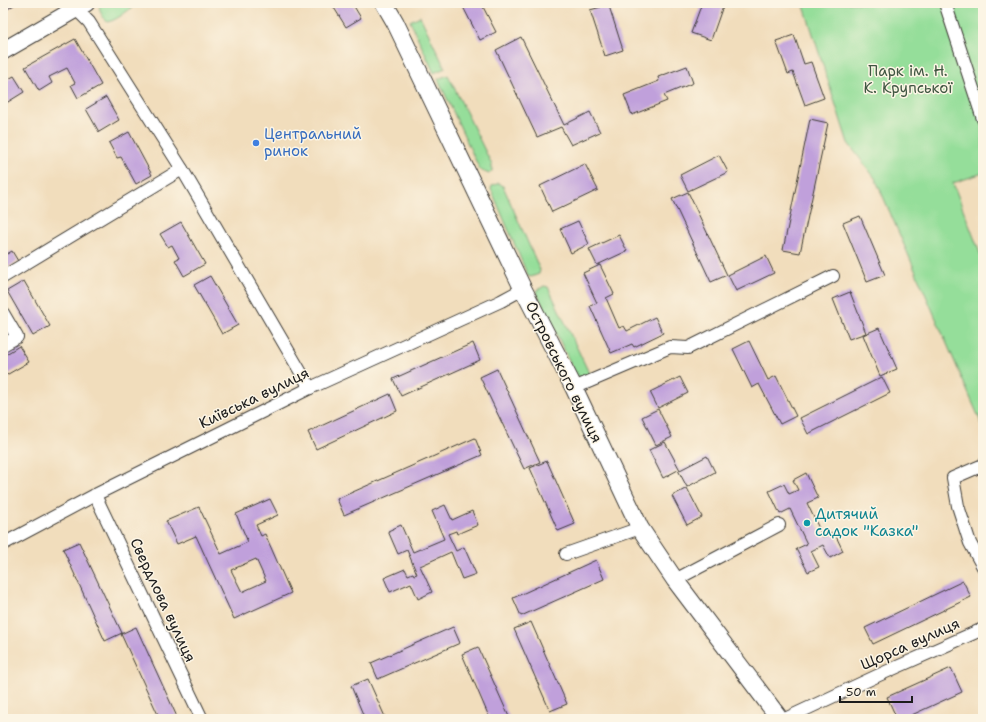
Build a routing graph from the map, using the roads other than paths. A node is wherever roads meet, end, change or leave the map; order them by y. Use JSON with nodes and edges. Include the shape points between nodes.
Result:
{"nodes":[{"id":1,"x":384,"y":3,"type":"edge"},
{"id":2,"x":945,"y":3,"type":"edge"},
{"id":3,"x":77,"y":5,"type":"edge"},
{"id":4,"x":3,"y":51,"type":"edge"},
{"id":5,"x":983,"y":119,"type":"edge"},
{"id":6,"x":182,"y":169,"type":"junction"},
{"id":7,"x":833,"y":276,"type":"dead end"},
{"id":8,"x":3,"y":277,"type":"edge"},
{"id":9,"x":523,"y":288,"type":"junction"},
{"id":10,"x":3,"y":313,"type":"edge"},
{"id":11,"x":3,"y":346,"type":"edge"},
{"id":12,"x":310,"y":388,"type":"junction"},
{"id":13,"x":574,"y":388,"type":"junction"},
{"id":14,"x":983,"y":465,"type":"edge"},
{"id":15,"x":96,"y":495,"type":"junction"},
{"id":16,"x":779,"y":525,"type":"dead end"},
{"id":17,"x":640,"y":528,"type":"junction"},
{"id":18,"x":3,"y":544,"type":"edge"},
{"id":19,"x":566,"y":554,"type":"dead end"},
{"id":20,"x":983,"y":567,"type":"edge"},
{"id":21,"x":675,"y":580,"type":"junction"},
{"id":22,"x":983,"y":629,"type":"edge"},
{"id":23,"x":202,"y":719,"type":"edge"},
{"id":24,"x":780,"y":719,"type":"edge"},
{"id":25,"x":786,"y":719,"type":"edge"}],
"edges":[{"from":1,"to":9,"type":"main road","name":"Островського вулиця"},
{"from":2,"to":5,"type":"street"},
{"from":3,"to":4,"type":"main road"},
{"from":3,"to":6,"type":"street"},
{"from":6,"to":8,"type":"street"},
{"from":6,"to":12,"type":"street"},
{"from":7,"to":13,"type":"street","via":[[688,348],[670,347]]},
{"from":9,"to":12,"type":"street","name":"Київська вулиця","via":[[501,301]]},
{"from":9,"to":13,"type":"main road","name":"Островського вулиця"},
{"from":10,"to":11,"type":"street","via":[[17,337]]},
{"from":12,"to":15,"type":"street","name":"Київська вулиця"},
{"from":13,"to":17,"type":"main road","name":"Островського вулиця"},
{"from":14,"to":20,"type":"street","via":[[953,478],[958,506],[970,543]]},
{"from":15,"to":18,"type":"street","name":"Київська вулиця"},
{"from":15,"to":23,"type":"street","name":"Свердлова вулиця"},
{"from":16,"to":21,"type":"street"},
{"from":17,"to":19,"type":"street"},
{"from":17,"to":21,"type":"main road","name":"Островського вулиця"},
{"from":21,"to":24,"type":"main road","name":"Островського вулиця"},
{"from":22,"to":25,"type":"street","name":"Щорса вулиця"}]}
